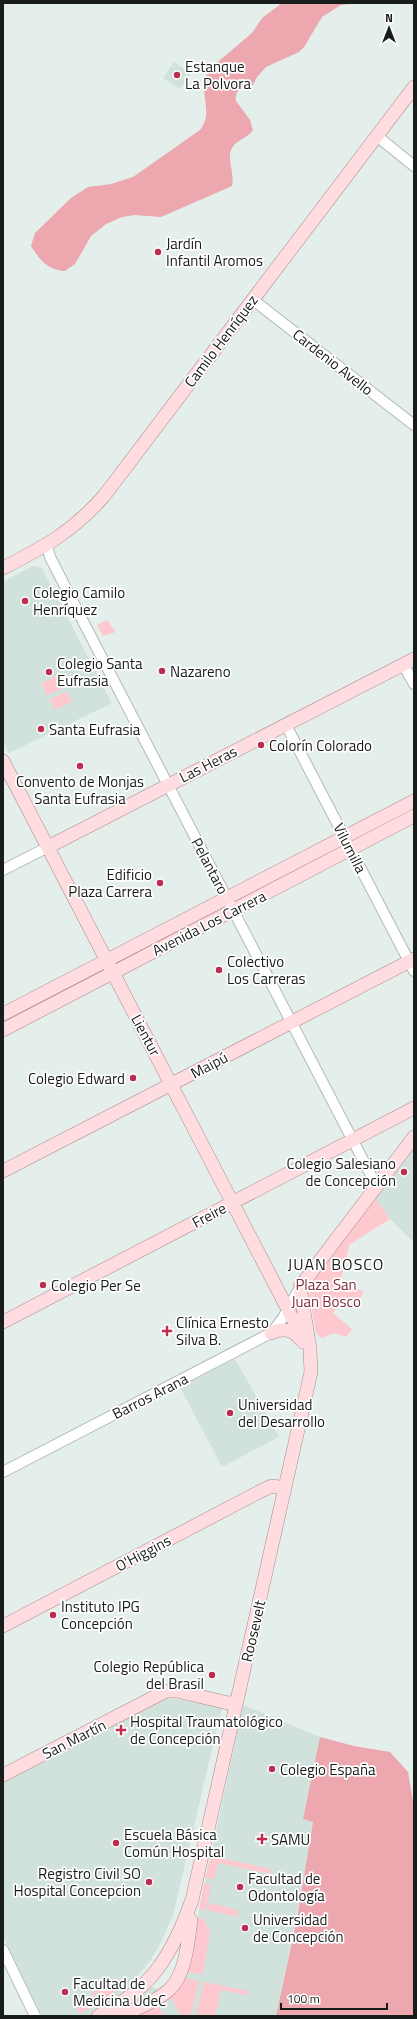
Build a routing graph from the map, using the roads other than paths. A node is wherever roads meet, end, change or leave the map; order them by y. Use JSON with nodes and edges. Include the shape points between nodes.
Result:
{"nodes":[{"id":1,"x":414,"y":87,"type":"edge"},
{"id":2,"x":376,"y":136,"type":"junction"},
{"id":3,"x":414,"y":166,"type":"edge"},
{"id":4,"x":252,"y":299,"type":"junction"},
{"id":5,"x":414,"y":425,"type":"edge"},
{"id":6,"x":47,"y":546,"type":"junction"},
{"id":7,"x":3,"y":568,"type":"edge"},
{"id":8,"x":409,"y":662,"type":"edge"},
{"id":9,"x":414,"y":684,"type":"edge"},
{"id":10,"x":286,"y":725,"type":"junction"},
{"id":11,"x":3,"y":761,"type":"edge"},
{"id":12,"x":167,"y":785,"type":"junction"},
{"id":13,"x":414,"y":801,"type":"edge"},
{"id":14,"x":414,"y":816,"type":"edge"},
{"id":15,"x":344,"y":837,"type":"junction"},
{"id":16,"x":48,"y":846,"type":"junction"},
{"id":17,"x":351,"y":849,"type":"junction"},
{"id":18,"x":3,"y":870,"type":"edge"},
{"id":19,"x":227,"y":898,"type":"junction"},
{"id":20,"x":234,"y":910,"type":"junction"},
{"id":21,"x":106,"y":960,"type":"junction"},
{"id":22,"x":412,"y":964,"type":"edge"},
{"id":23,"x":113,"y":973,"type":"junction"},
{"id":24,"x":3,"y":1014,"type":"edge"},
{"id":25,"x":291,"y":1022,"type":"junction"},
{"id":26,"x":3,"y":1030,"type":"edge"},
{"id":27,"x":172,"y":1085,"type":"junction"},
{"id":28,"x":414,"y":1108,"type":"edge"},
{"id":29,"x":414,"y":1137,"type":"edge"},
{"id":30,"x":352,"y":1139,"type":"junction"},
{"id":31,"x":3,"y":1171,"type":"edge"},
{"id":32,"x":376,"y":1185,"type":"junction"},
{"id":33,"x":234,"y":1202,"type":"junction"},
{"id":34,"x":300,"y":1287,"type":"junction"},
{"id":35,"x":288,"y":1309,"type":"junction"},
{"id":36,"x":3,"y":1322,"type":"edge"},
{"id":37,"x":271,"y":1333,"type":"junction"},
{"id":38,"x":304,"y":1343,"type":"junction"},
{"id":39,"x":311,"y":1361,"type":"junction"},
{"id":40,"x":3,"y":1472,"type":"edge"},
{"id":41,"x":285,"y":1488,"type":"junction"},
{"id":42,"x":3,"y":1626,"type":"edge"},
{"id":43,"x":237,"y":1702,"type":"junction"},
{"id":44,"x":3,"y":1776,"type":"edge"},
{"id":45,"x":192,"y":1900,"type":"junction"},
{"id":46,"x":3,"y":1950,"type":"edge"},
{"id":47,"x":35,"y":2016,"type":"edge"},
{"id":48,"x":98,"y":2016,"type":"edge"},
{"id":49,"x":121,"y":2016,"type":"edge"}],
"edges":[{"from":1,"to":2,"type":"main road","name":"Camilo Henríquez"},
{"from":2,"to":3,"type":"street"},
{"from":2,"to":4,"type":"main road","name":"Camilo Henríquez"},
{"from":4,"to":5,"type":"street","name":"Cardenio Avello"},
{"from":4,"to":6,"type":"main road","name":"Camilo Henríquez","via":[[104,496],[76,525]]},
{"from":6,"to":7,"type":"main road","name":"Camilo Henríquez"},
{"from":6,"to":12,"type":"street","name":"Pelantaro","via":[[50,557]]},
{"from":8,"to":9,"type":"street"},
{"from":8,"to":10,"type":"main road","name":"Las Heras"},
{"from":10,"to":12,"type":"main road","name":"Las Heras"},
{"from":10,"to":15,"type":"street","name":"Vilumilla"},
{"from":11,"to":16,"type":"main road","name":"Lientur"},
{"from":12,"to":16,"type":"main road","name":"Las Heras"},
{"from":12,"to":19,"type":"street","name":"Pelantaro"},
{"from":13,"to":15,"type":"main road","name":"Avenida Los Carrera"},
{"from":14,"to":17,"type":"main road","name":"Avenida Los Carrera"},
{"from":15,"to":17,"type":"street","name":"Vilumilla"},
{"from":15,"to":19,"type":"main road","name":"Avenida Los Carrera"},
{"from":16,"to":18,"type":"street","name":"Las Heras"},
{"from":16,"to":21,"type":"main road","name":"Lientur"},
{"from":17,"to":20,"type":"main road","name":"Avenida Los Carrera"},
{"from":17,"to":22,"type":"street","name":"Vilumilla"},
{"from":19,"to":20,"type":"street","name":"Pelantaro"},
{"from":19,"to":21,"type":"main road","name":"Avenida Los Carrera"},
{"from":20,"to":23,"type":"main road","name":"Avenida Los Carrera"},
{"from":20,"to":25,"type":"street","name":"Pelantaro"},
{"from":21,"to":23,"type":"main road","name":"Lientur"},
{"from":21,"to":24,"type":"main road","name":"Avenida Los Carrera"},
{"from":22,"to":25,"type":"main road","name":"Maipú"},
{"from":23,"to":26,"type":"main road","name":"Avenida Los Carrera"},
{"from":23,"to":27,"type":"main road","name":"Lientur"},
{"from":25,"to":27,"type":"main road","name":"Maipú"},
{"from":25,"to":30,"type":"street","name":"Pelantaro"},
{"from":27,"to":31,"type":"main road","name":"Maipú"},
{"from":27,"to":33,"type":"main road","name":"Lientur"},
{"from":28,"to":30,"type":"main road","name":"Freire"},
{"from":29,"to":32,"type":"main road"},
{"from":30,"to":32,"type":"street","name":"Pelantaro"},
{"from":30,"to":33,"type":"main road","name":"Freire"},
{"from":32,"to":34,"type":"main road"},
{"from":33,"to":35,"type":"main road","name":"Lientur"},
{"from":33,"to":36,"type":"main road","name":"Freire"},
{"from":34,"to":35,"type":"street","name":"Barros Arana"},
{"from":34,"to":39,"type":"main road","name":"Roosevelt"},
{"from":35,"to":37,"type":"street","name":"Barros Arana"},
{"from":35,"to":38,"type":"main road","name":"Roosevelt"},
{"from":37,"to":38,"type":"main road","via":[[290,1330]]},
{"from":37,"to":40,"type":"street","name":"Barros Arana"},
{"from":38,"to":39,"type":"main road","name":"Roosevelt"},
{"from":39,"to":41,"type":"main road","name":"Roosevelt","via":[[309,1381]]},
{"from":41,"to":42,"type":"main road","name":"O'Higgins","via":[[272,1486],[263,1490]]},
{"from":41,"to":43,"type":"main road","name":"Roosevelt"},
{"from":43,"to":44,"type":"main road","name":"San Martín","via":[[228,1703],[177,1691],[166,1691]]},
{"from":43,"to":45,"type":"main road","name":"Roosevelt"},
{"from":45,"to":48,"type":"main road","name":"Roosevelt","via":[[174,1946],[147,1982],[128,1999]]},
{"from":45,"to":49,"type":"main road","name":"Roosevelt","via":[[184,1960],[175,1983],[163,1994]]},
{"from":46,"to":47,"type":"street"}]}
